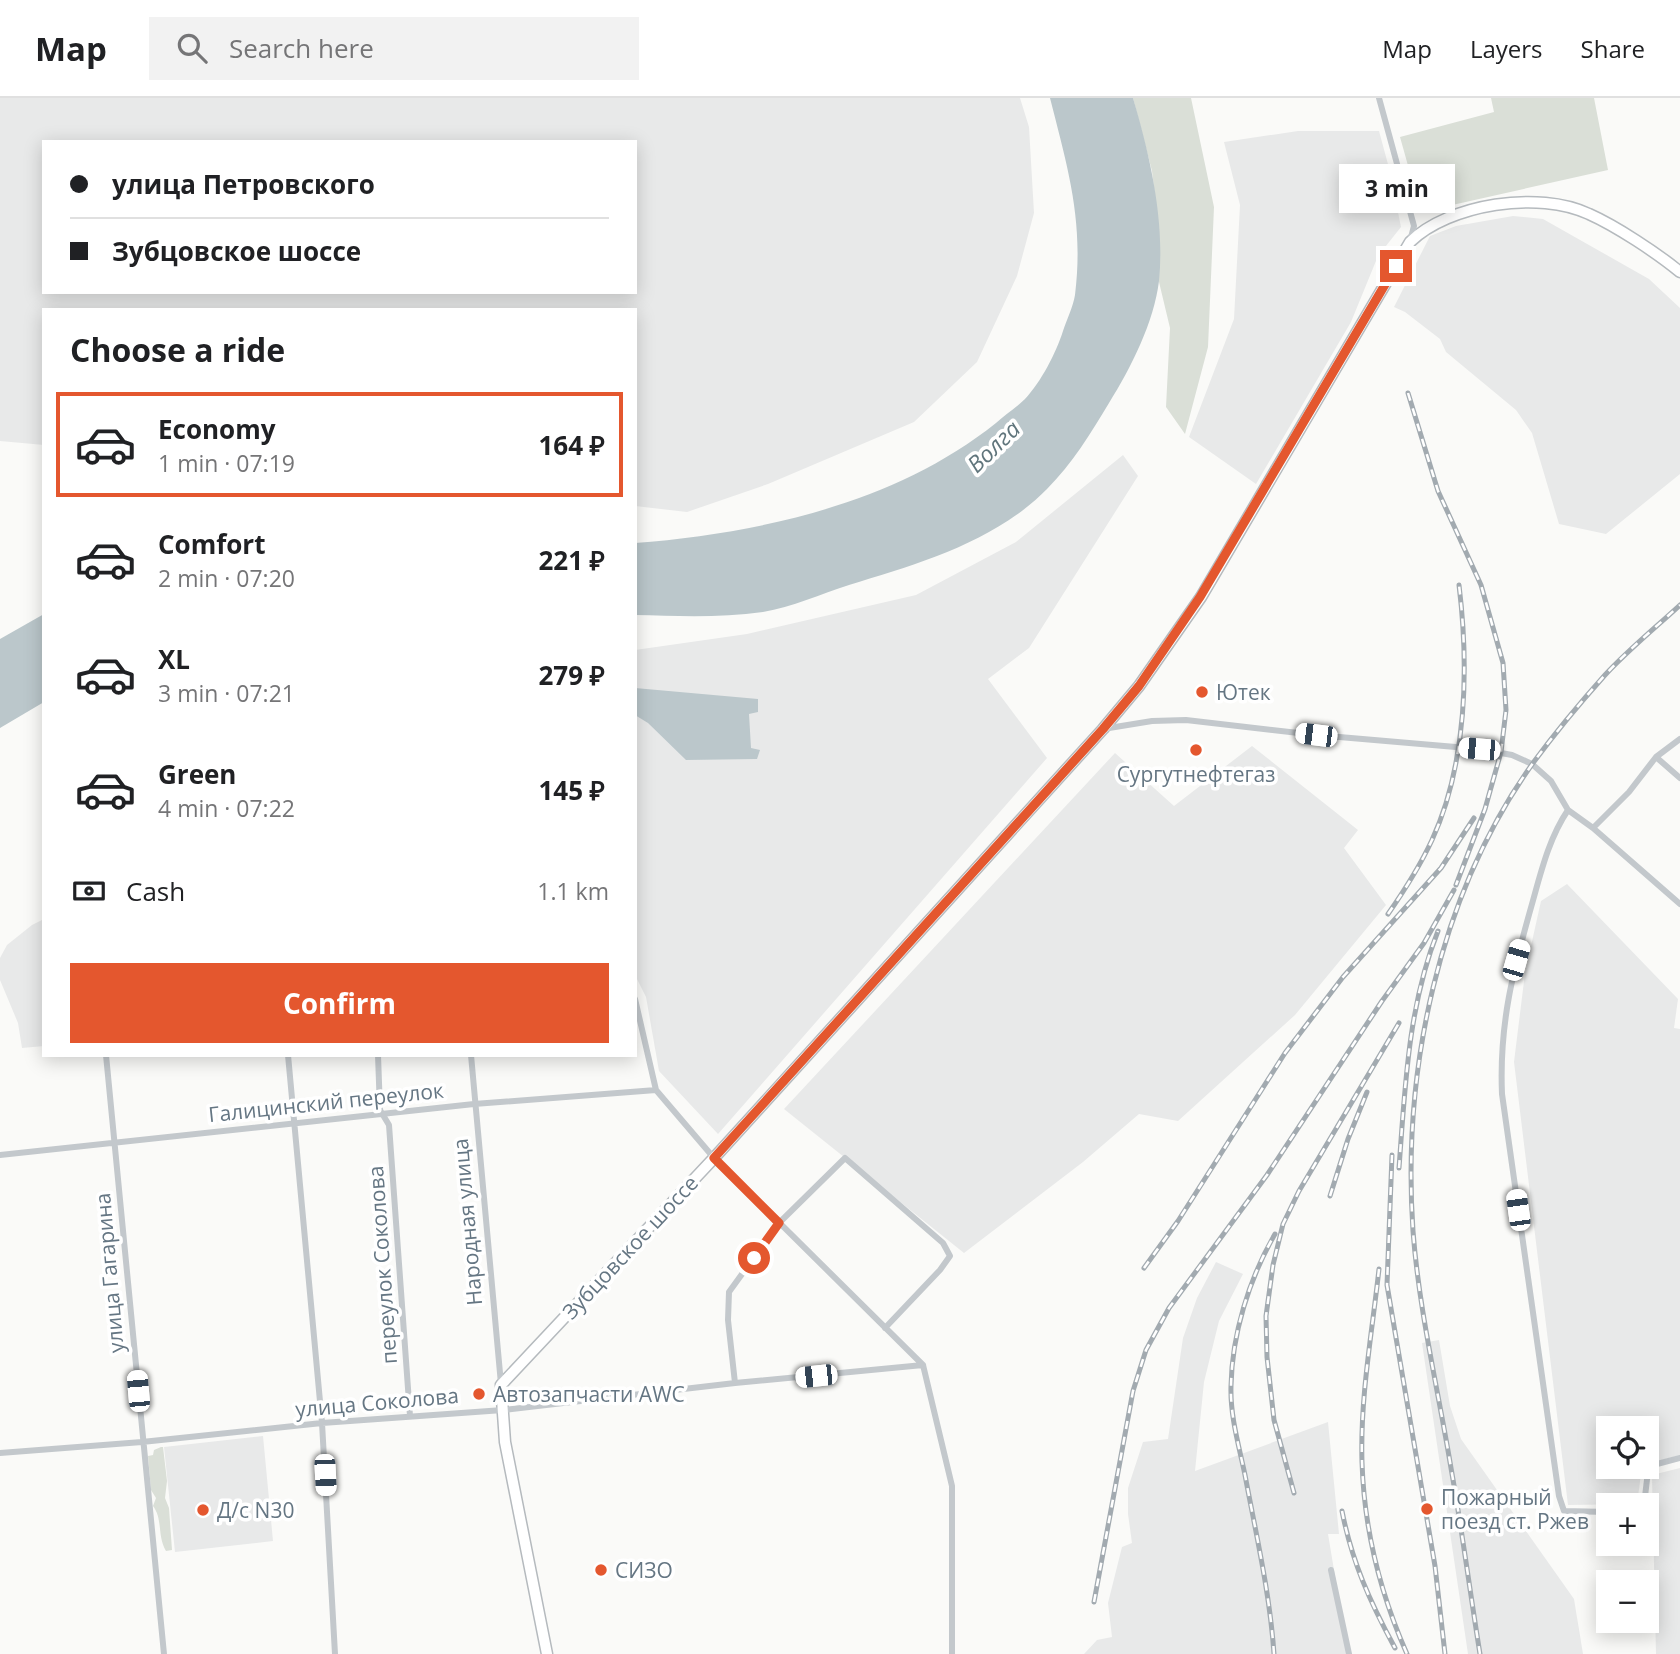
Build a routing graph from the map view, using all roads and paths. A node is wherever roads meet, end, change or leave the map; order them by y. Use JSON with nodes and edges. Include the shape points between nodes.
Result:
{"nodes":[{"id":1,"x":1379,"y":98,"type":"edge"},
{"id":2,"x":1410,"y":242,"type":"junction"},
{"id":3,"x":1680,"y":272,"type":"edge"},
{"id":4,"x":1103,"y":729,"type":"junction"},
{"id":5,"x":1680,"y":739,"type":"edge"},
{"id":6,"x":1656,"y":757,"type":"junction"},
{"id":7,"x":1680,"y":778,"type":"edge"},
{"id":8,"x":1568,"y":810,"type":"junction"},
{"id":9,"x":1593,"y":828,"type":"junction"},
{"id":10,"x":1680,"y":904,"type":"edge"},
{"id":11,"x":637,"y":1008,"type":"edge"},
{"id":12,"x":106,"y":1057,"type":"edge"},
{"id":13,"x":288,"y":1057,"type":"edge"},
{"id":14,"x":378,"y":1057,"type":"edge"},
{"id":15,"x":471,"y":1057,"type":"edge"},
{"id":16,"x":656,"y":1090,"type":"junction"},
{"id":17,"x":474,"y":1104,"type":"junction"},
{"id":18,"x":382,"y":1114,"type":"junction"},
{"id":19,"x":294,"y":1125,"type":"junction"},
{"id":20,"x":115,"y":1142,"type":"junction"},
{"id":21,"x":0,"y":1155,"type":"edge"},
{"id":22,"x":714,"y":1158,"type":"junction"},
{"id":23,"x":779,"y":1223,"type":"junction"},
{"id":24,"x":885,"y":1328,"type":"junction"},
{"id":25,"x":923,"y":1365,"type":"junction"},
{"id":26,"x":735,"y":1383,"type":"junction"},
{"id":27,"x":501,"y":1385,"type":"junction"},
{"id":28,"x":503,"y":1410,"type":"junction"},
{"id":29,"x":410,"y":1416,"type":"junction"},
{"id":30,"x":322,"y":1423,"type":"junction"},
{"id":31,"x":142,"y":1442,"type":"junction"},
{"id":32,"x":0,"y":1453,"type":"edge"},
{"id":33,"x":1680,"y":1458,"type":"edge"},
{"id":34,"x":1645,"y":1493,"type":"edge"},
{"id":35,"x":1596,"y":1512,"type":"edge"},
{"id":36,"x":1331,"y":1570,"type":"dead end"},
{"id":37,"x":164,"y":1654,"type":"edge"},
{"id":38,"x":335,"y":1654,"type":"edge"},
{"id":39,"x":547,"y":1654,"type":"edge"},
{"id":40,"x":952,"y":1654,"type":"edge"},
{"id":41,"x":1349,"y":1654,"type":"edge"}],
"edges":[{"from":1,"to":2,"type":"street","via":[[1414,226]]},
{"from":2,"to":3,"type":"main road","via":[[1443,218],[1515,203],[1540,204],[1588,213]]},
{"from":2,"to":4,"type":"main road","name":"Зубцовское шоссе","via":[[1200,597],[1139,686]]},
{"from":4,"to":8,"type":"street","via":[[1186,720],[1501,752],[1532,764],[1551,781]]},
{"from":4,"to":22,"type":"main road","name":"Зубцовское шоссе"},
{"from":5,"to":6,"type":"street"},
{"from":6,"to":7,"type":"street"},
{"from":6,"to":9,"type":"street"},
{"from":8,"to":9,"type":"street"},
{"from":8,"to":35,"type":"street","via":[[1553,838],[1516,960],[1502,1029],[1501,1072],[1559,1496],[1564,1511]]},
{"from":9,"to":10,"type":"street"},
{"from":11,"to":16,"type":"street"},
{"from":12,"to":20,"type":"street","name":"улица Гагарина"},
{"from":13,"to":19,"type":"street"},
{"from":14,"to":18,"type":"street","name":"переулок Соколова"},
{"from":15,"to":17,"type":"street","name":"Народная улица"},
{"from":16,"to":17,"type":"street","name":"Галицинский переулок"},
{"from":16,"to":22,"type":"street"},
{"from":17,"to":18,"type":"street","name":"Галицинский переулок"},
{"from":17,"to":27,"type":"street","name":"Народная улица"},
{"from":18,"to":19,"type":"street","name":"Галицинский переулок"},
{"from":18,"to":29,"type":"street","name":"переулок Соколова","via":[[389,1125]]},
{"from":19,"to":20,"type":"street","name":"Галицинский переулок"},
{"from":19,"to":30,"type":"street"},
{"from":20,"to":21,"type":"street","name":"Галицинский переулок"},
{"from":20,"to":31,"type":"street","name":"улица Гагарина"},
{"from":22,"to":23,"type":"street"},
{"from":22,"to":27,"type":"main road","name":"Зубцовское шоссе"},
{"from":23,"to":24,"type":"street"},
{"from":23,"to":24,"type":"street","via":[[845,1158],[943,1243],[950,1256]]},
{"from":23,"to":26,"type":"street","via":[[729,1292]]},
{"from":24,"to":25,"type":"street"},
{"from":25,"to":26,"type":"street","name":"улица Соколова"},
{"from":25,"to":40,"type":"street","via":[[952,1486]]},
{"from":26,"to":28,"type":"street","name":"улица Соколова"},
{"from":27,"to":28,"type":"main road"},
{"from":28,"to":29,"type":"street","name":"улица Соколова"},
{"from":28,"to":39,"type":"main road","via":[[505,1442]]},
{"from":29,"to":30,"type":"street","name":"улица Соколова"},
{"from":30,"to":31,"type":"street","name":"улица Соколова"},
{"from":30,"to":38,"type":"street"},
{"from":31,"to":32,"type":"street","name":"улица Соколова"},
{"from":31,"to":37,"type":"street","name":"улица Гагарина"},
{"from":33,"to":34,"type":"street","via":[[1648,1471]]},
{"from":36,"to":41,"type":"street"}]}
